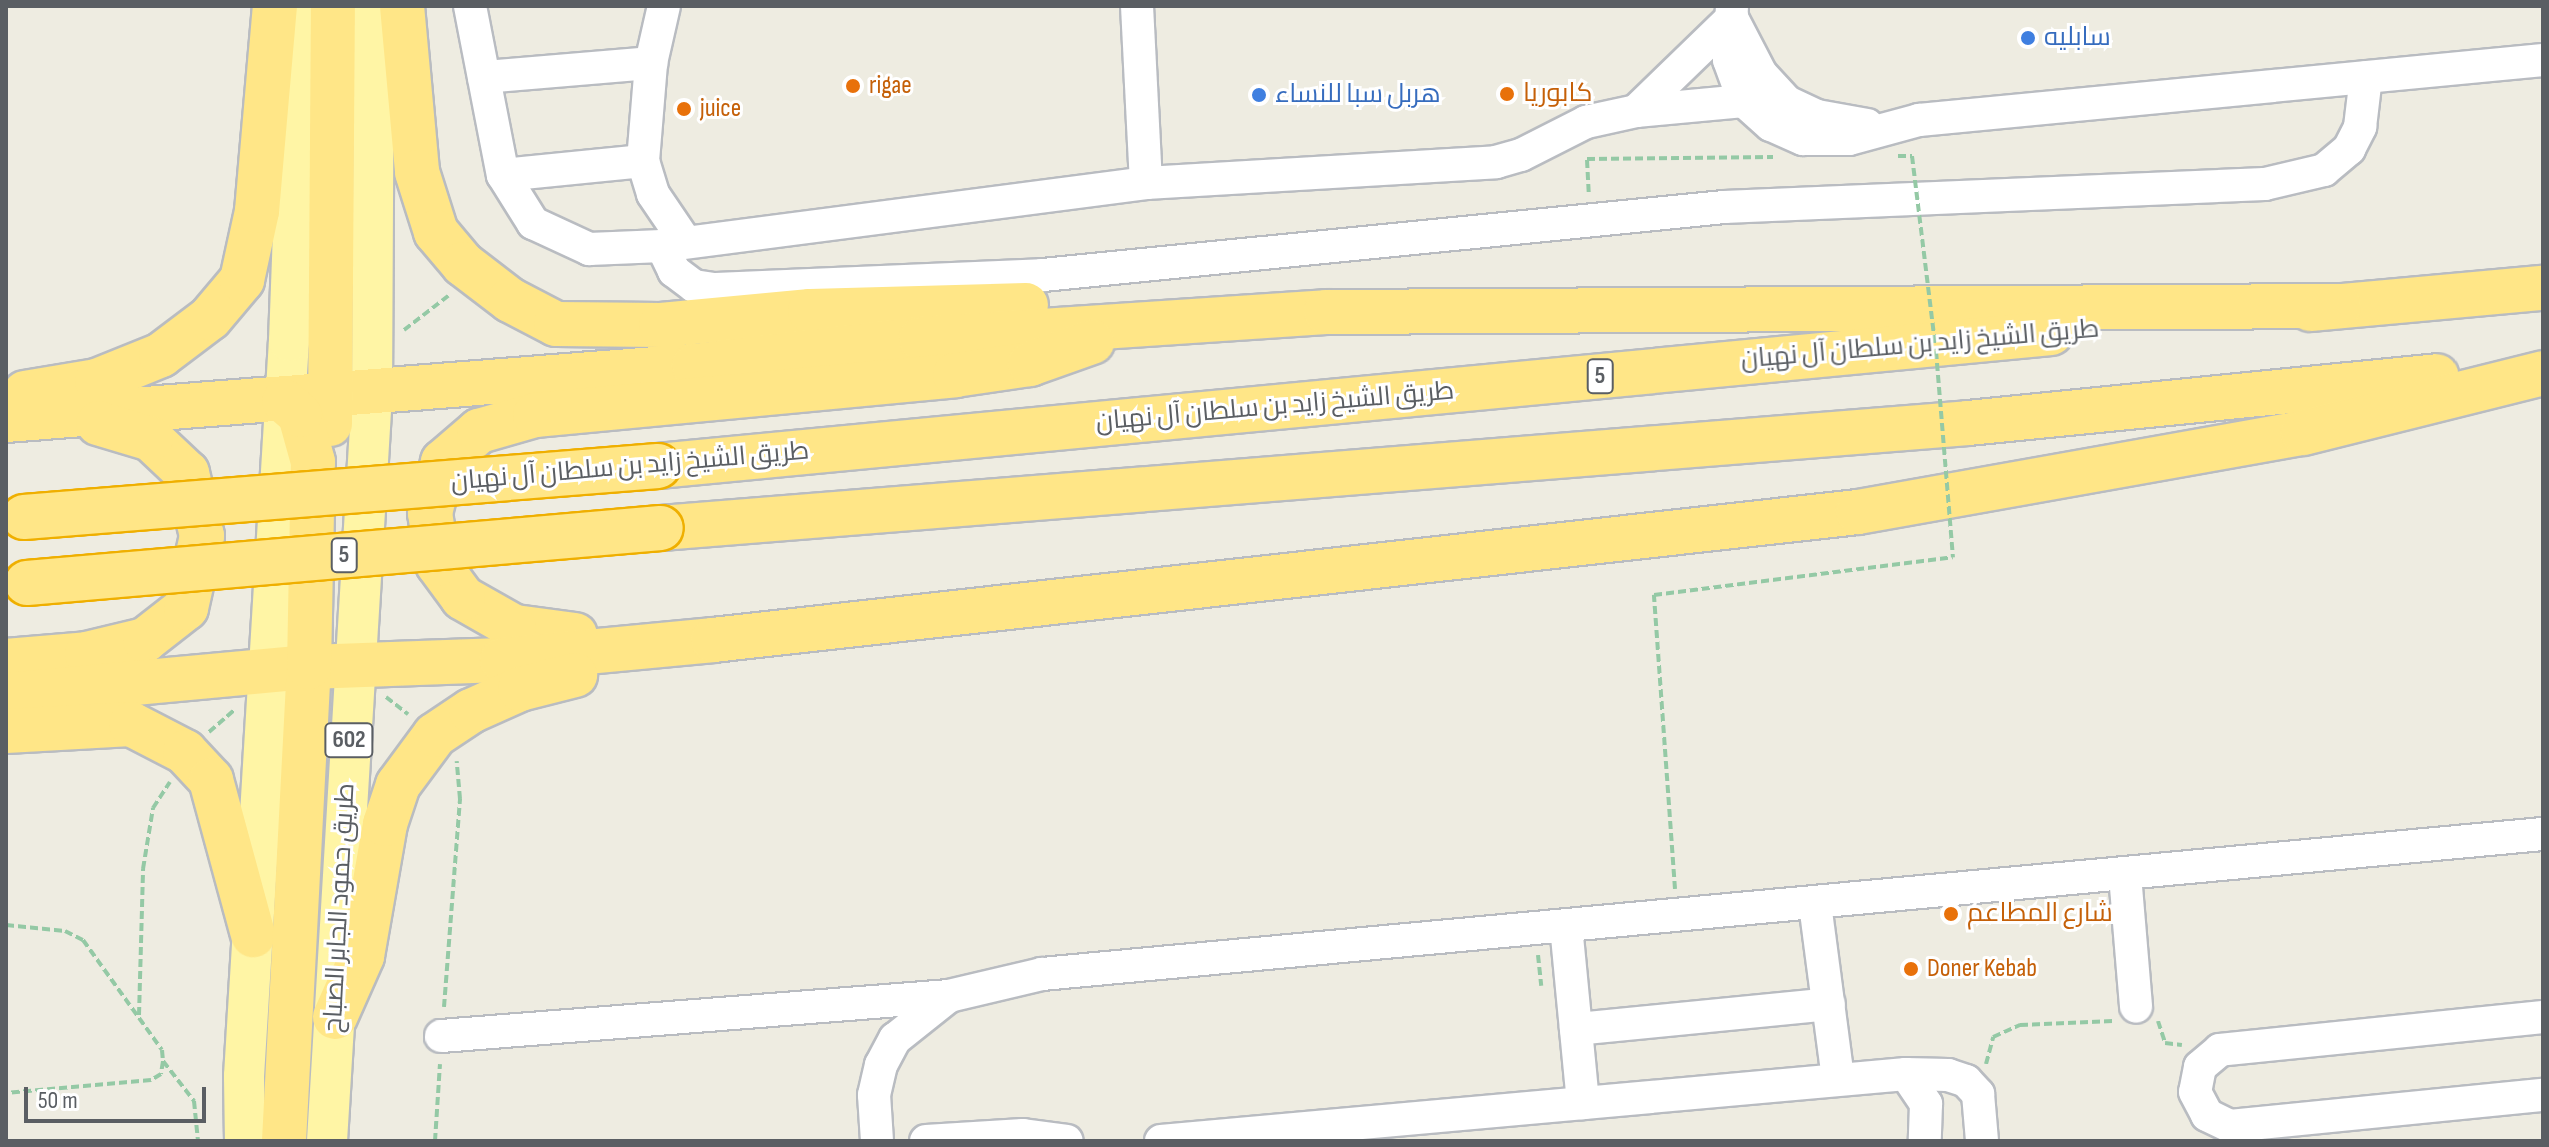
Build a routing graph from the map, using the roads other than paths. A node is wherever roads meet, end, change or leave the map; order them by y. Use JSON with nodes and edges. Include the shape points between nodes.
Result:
{"nodes":[{"id":1,"x":275,"y":6,"type":"edge"},
{"id":2,"x":301,"y":6,"type":"edge"},
{"id":3,"x":333,"y":6,"type":"edge"},
{"id":4,"x":374,"y":6,"type":"edge"},
{"id":5,"x":402,"y":6,"type":"edge"},
{"id":6,"x":470,"y":6,"type":"edge"},
{"id":7,"x":664,"y":6,"type":"edge"},
{"id":8,"x":1137,"y":6,"type":"edge"},
{"id":9,"x":1732,"y":12,"type":"edge"},
{"id":10,"x":2543,"y":60,"type":"edge"},
{"id":11,"x":651,"y":63,"type":"junction"},
{"id":12,"x":484,"y":77,"type":"junction"},
{"id":13,"x":2366,"y":77,"type":"junction"},
{"id":14,"x":1744,"y":101,"type":"junction"},
{"id":15,"x":1636,"y":111,"type":"junction"},
{"id":16,"x":1888,"y":142,"type":"junction"},
{"id":17,"x":643,"y":161,"type":"junction"},
{"id":18,"x":503,"y":175,"type":"junction"},
{"id":19,"x":1146,"y":183,"type":"junction"},
{"id":20,"x":673,"y":243,"type":"junction"},
{"id":21,"x":2543,"y":288,"type":"edge"},
{"id":22,"x":2339,"y":306,"type":"junction"},
{"id":23,"x":1139,"y":323,"type":"junction"},
{"id":24,"x":2543,"y":366,"type":"edge"},
{"id":25,"x":2543,"y":373,"type":"edge"},
{"id":26,"x":351,"y":395,"type":"junction"},
{"id":27,"x":6,"y":396,"type":"edge"},
{"id":28,"x":284,"y":401,"type":"junction"},
{"id":29,"x":72,"y":415,"type":"junction"},
{"id":30,"x":6,"y":420,"type":"edge"},
{"id":31,"x":15,"y":518,"type":"edge"},
{"id":32,"x":16,"y":584,"type":"edge"},
{"id":33,"x":713,"y":640,"type":"junction"},
{"id":34,"x":656,"y":644,"type":"junction"},
{"id":35,"x":6,"y":661,"type":"edge"},
{"id":36,"x":354,"y":664,"type":"junction"},
{"id":37,"x":291,"y":668,"type":"junction"},
{"id":38,"x":6,"y":695,"type":"edge"},
{"id":39,"x":6,"y":731,"type":"edge"},
{"id":40,"x":2543,"y":834,"type":"edge"},
{"id":41,"x":2125,"y":875,"type":"junction"},
{"id":42,"x":1815,"y":904,"type":"junction"},
{"id":43,"x":1566,"y":926,"type":"junction"},
{"id":44,"x":253,"y":935,"type":"junction"},
{"id":45,"x":949,"y":996,"type":"junction"},
{"id":46,"x":1829,"y":1004,"type":"junction"},
{"id":47,"x":2137,"y":1016,"type":"road end"},
{"id":48,"x":335,"y":1017,"type":"junction"},
{"id":49,"x":2543,"y":1017,"type":"edge"},
{"id":50,"x":1576,"y":1029,"type":"junction"},
{"id":51,"x":441,"y":1036,"type":"road end"},
{"id":52,"x":1906,"y":1074,"type":"junction"},
{"id":53,"x":1838,"y":1078,"type":"junction"},
{"id":54,"x":2543,"y":1095,"type":"edge"},
{"id":55,"x":1583,"y":1103,"type":"junction"},
{"id":56,"x":1196,"y":1139,"type":"edge"},
{"id":57,"x":245,"y":1141,"type":"edge"},
{"id":58,"x":284,"y":1141,"type":"edge"},
{"id":59,"x":327,"y":1141,"type":"edge"},
{"id":60,"x":877,"y":1141,"type":"edge"},
{"id":61,"x":926,"y":1141,"type":"edge"},
{"id":62,"x":1067,"y":1141,"type":"edge"},
{"id":63,"x":1161,"y":1141,"type":"edge"},
{"id":64,"x":1925,"y":1141,"type":"edge"},
{"id":65,"x":1982,"y":1141,"type":"edge"}],
"edges":[{"from":1,"to":27,"type":"highway","via":[[257,211],[242,280],[210,318],[161,355],[97,381]]},
{"from":2,"to":28,"type":"main road"},
{"from":3,"to":26,"type":"highway"},
{"from":4,"to":26,"type":"main road","via":[[372,339]]},
{"from":5,"to":23,"type":"highway","via":[[417,172],[436,232],[463,264],[510,300],[556,324],[661,325],[946,305],[1044,305]]},
{"from":6,"to":12,"type":"street"},
{"from":7,"to":11,"type":"street"},
{"from":8,"to":19,"type":"street"},
{"from":9,"to":14,"type":"street","via":[[1729,60]]},
{"from":9,"to":15,"type":"street"},
{"from":9,"to":16,"type":"street","via":[[1761,74],[1787,102]]},
{"from":10,"to":13,"type":"street"},
{"from":11,"to":12,"type":"street"},
{"from":11,"to":17,"type":"street"},
{"from":12,"to":18,"type":"street"},
{"from":13,"to":16,"type":"street","via":[[1919,120]]},
{"from":13,"to":20,"type":"street","via":[[2360,127],[2349,149],[2324,170],[2265,184],[1590,217],[1043,275],[714,289],[694,286],[674,271]]},
{"from":14,"to":15,"type":"street"},
{"from":14,"to":16,"type":"street","via":[[1771,125],[1803,139]]},
{"from":15,"to":19,"type":"street","via":[[1586,122],[1496,162]]},
{"from":17,"to":18,"type":"street"},
{"from":17,"to":20,"type":"street"},
{"from":18,"to":20,"type":"street","via":[[533,223],[589,249]]},
{"from":19,"to":20,"type":"street"},
{"from":21,"to":22,"type":"highway","name":"طريق الشيخ زايد بن سلطان آل نهيان","number":"5"},
{"from":22,"to":23,"type":"highway","via":[[1771,312],[1444,309]]},
{"from":22,"to":31,"type":"highway","name":"طريق الشيخ زايد بن سلطان آل نهيان","number":"5","bridge":true,"via":[[658,466]]},
{"from":23,"to":26,"type":"highway"},
{"from":23,"to":34,"type":"highway","via":[[1015,366],[535,415],[479,431],[443,462],[430,513],[438,564],[463,598],[514,627]]},
{"from":24,"to":32,"type":"highway","number":"5","bridge":true,"via":[[1952,425]]},
{"from":25,"to":33,"type":"highway","via":[[2303,433],[1858,512]]},
{"from":26,"to":28,"type":"highway"},
{"from":26,"to":36,"type":"highway","via":[[331,618]]},
{"from":28,"to":29,"type":"highway"},
{"from":28,"to":37,"type":"highway","via":[[300,415],[313,462]]},
{"from":29,"to":30,"type":"highway"},
{"from":29,"to":35,"type":"highway","via":[[151,439],[187,473],[202,536],[186,608],[145,640],[87,654]]},
{"from":33,"to":34,"type":"highway"},
{"from":33,"to":48,"type":"highway","via":[[520,689],[435,735],[398,785],[385,824],[362,956]]},
{"from":34,"to":36,"type":"highway","via":[[502,660]]},
{"from":36,"to":37,"type":"highway"},
{"from":36,"to":48,"type":"main road","name":"طريق حمود الجابر الصباح","number":"602"},
{"from":37,"to":38,"type":"highway"},
{"from":37,"to":44,"type":"main road"},
{"from":37,"to":58,"type":"highway"},
{"from":39,"to":44,"type":"highway","via":[[131,724],[185,752],[215,792]]},
{"from":40,"to":41,"type":"street"},
{"from":41,"to":42,"type":"street"},
{"from":41,"to":47,"type":"street"},
{"from":42,"to":43,"type":"street"},
{"from":42,"to":46,"type":"street"},
{"from":43,"to":45,"type":"street","via":[[1042,974]]},
{"from":43,"to":50,"type":"street"},
{"from":44,"to":57,"type":"main road"},
{"from":45,"to":51,"type":"street"},
{"from":45,"to":60,"type":"street","via":[[895,1039],[881,1065],[874,1095]]},
{"from":46,"to":50,"type":"street"},
{"from":46,"to":53,"type":"street"},
{"from":48,"to":59,"type":"main road","name":"طريق حمود الجابر الصباح","number":"602"},
{"from":49,"to":54,"type":"street","via":[[2220,1050],[2200,1067],[2195,1092],[2207,1115],[2230,1126]]},
{"from":50,"to":55,"type":"street"},
{"from":52,"to":53,"type":"street"},
{"from":52,"to":64,"type":"street","via":[[1926,1104]]},
{"from":52,"to":65,"type":"street","via":[[1966,1081],[1978,1094]]},
{"from":53,"to":55,"type":"street"},
{"from":55,"to":56,"type":"street"},
{"from":56,"to":63,"type":"street"},
{"from":61,"to":62,"type":"street","via":[[1023,1135]]}]}
